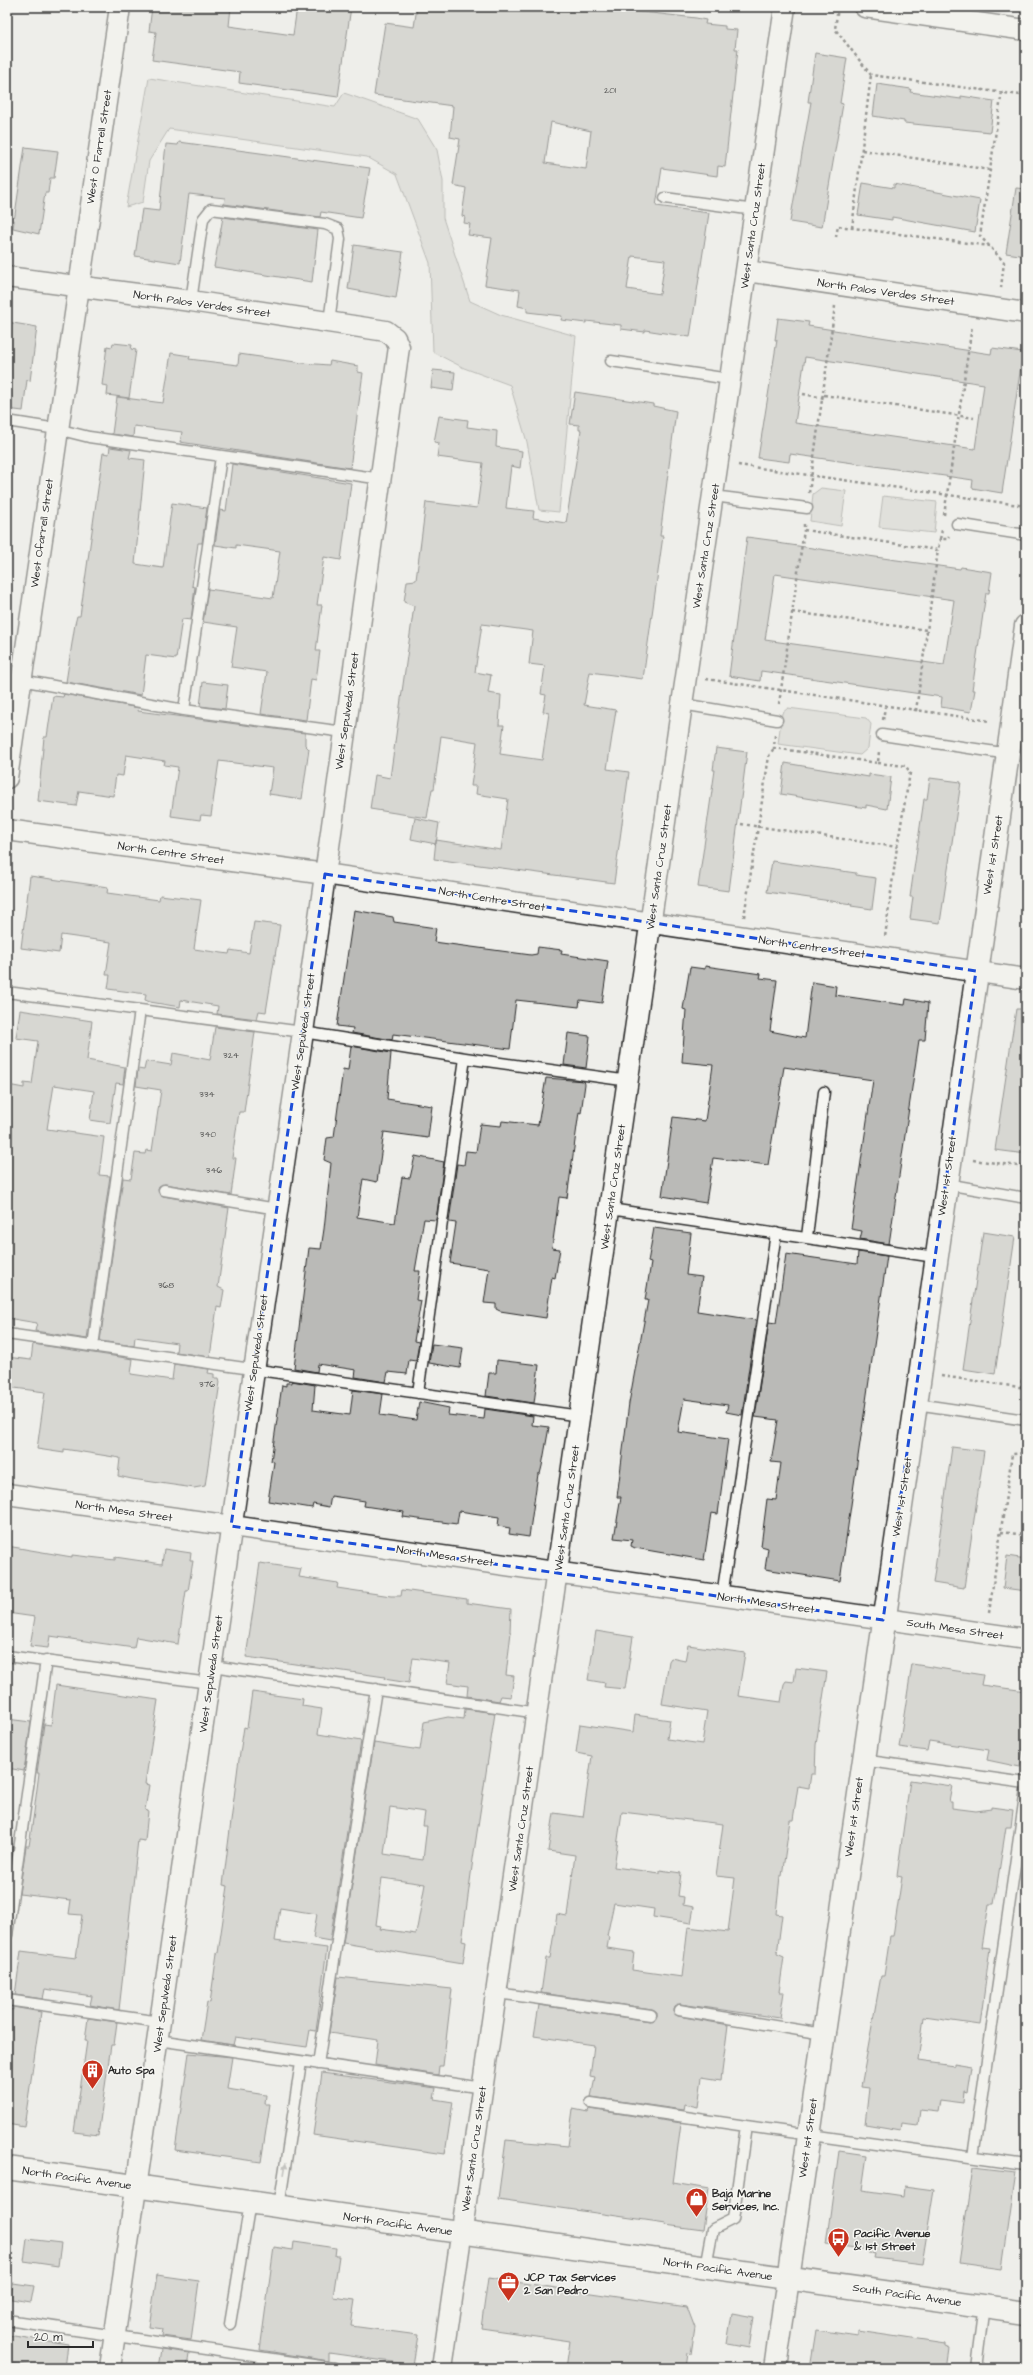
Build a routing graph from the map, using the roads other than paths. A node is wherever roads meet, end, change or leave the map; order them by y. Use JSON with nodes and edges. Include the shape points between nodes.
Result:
{"nodes":[{"id":1,"x":120,"y":7,"type":"edge"},
{"id":2,"x":785,"y":7,"type":"edge"},
{"id":3,"x":865,"y":7,"type":"edge"},
{"id":4,"x":1026,"y":30,"type":"edge"},
{"id":5,"x":665,"y":198,"type":"dead end"},
{"id":6,"x":755,"y":210,"type":"junction"},
{"id":7,"x":747,"y":271,"type":"junction"},
{"id":8,"x":7,"y":277,"type":"edge"},
{"id":9,"x":78,"y":287,"type":"junction"},
{"id":10,"x":191,"y":301,"type":"junction"},
{"id":11,"x":1026,"y":313,"type":"edge"},
{"id":12,"x":329,"y":322,"type":"junction"},
{"id":13,"x":395,"y":338,"type":"joint"},
{"id":14,"x":611,"y":361,"type":"dead end"},
{"id":15,"x":730,"y":379,"type":"junction"},
{"id":16,"x":7,"y":421,"type":"edge"},
{"id":17,"x":57,"y":429,"type":"junction"},
{"id":18,"x":221,"y":457,"type":"junction"},
{"id":19,"x":382,"y":479,"type":"junction"},
{"id":20,"x":714,"y":496,"type":"junction"},
{"id":21,"x":807,"y":508,"type":"road end"},
{"id":22,"x":957,"y":524,"type":"road end"},
{"id":23,"x":1026,"y":535,"type":"edge"},
{"id":24,"x":1026,"y":626,"type":"edge"},
{"id":25,"x":21,"y":680,"type":"junction"},
{"id":26,"x":682,"y":704,"type":"junction"},
{"id":27,"x":184,"y":710,"type":"junction"},
{"id":28,"x":777,"y":720,"type":"road end"},
{"id":29,"x":344,"y":732,"type":"junction"},
{"id":30,"x":882,"y":735,"type":"road end"},
{"id":31,"x":1008,"y":754,"type":"junction"},
{"id":32,"x":7,"y":778,"type":"edge"},
{"id":33,"x":7,"y":830,"type":"edge"},
{"id":34,"x":325,"y":874,"type":"junction"},
{"id":35,"x":651,"y":923,"type":"junction"},
{"id":36,"x":976,"y":971,"type":"junction"},
{"id":37,"x":1026,"y":979,"type":"edge"},
{"id":38,"x":7,"y":992,"type":"edge"},
{"id":39,"x":140,"y":1010,"type":"junction"},
{"id":40,"x":303,"y":1032,"type":"junction"},
{"id":41,"x":465,"y":1058,"type":"junction"},
{"id":42,"x":629,"y":1081,"type":"junction"},
{"id":43,"x":824,"y":1092,"type":"dead end"},
{"id":44,"x":946,"y":1184,"type":"junction"},
{"id":45,"x":164,"y":1190,"type":"dead end"},
{"id":46,"x":1026,"y":1198,"type":"edge"},
{"id":47,"x":277,"y":1208,"type":"junction"},
{"id":48,"x":610,"y":1209,"type":"junction"},
{"id":49,"x":776,"y":1233,"type":"junction"},
{"id":50,"x":807,"y":1237,"type":"junction"},
{"id":51,"x":935,"y":1257,"type":"junction"},
{"id":52,"x":7,"y":1334,"type":"edge"},
{"id":53,"x":93,"y":1346,"type":"junction"},
{"id":54,"x":254,"y":1371,"type":"junction"},
{"id":55,"x":418,"y":1393,"type":"junction"},
{"id":56,"x":916,"y":1404,"type":"junction"},
{"id":57,"x":580,"y":1416,"type":"junction"},
{"id":58,"x":1026,"y":1420,"type":"edge"},
{"id":59,"x":7,"y":1494,"type":"edge"},
{"id":60,"x":231,"y":1526,"type":"junction"},
{"id":61,"x":557,"y":1573,"type":"junction"},
{"id":62,"x":722,"y":1596,"type":"junction"},
{"id":63,"x":883,"y":1620,"type":"junction"},
{"id":64,"x":1026,"y":1639,"type":"edge"},
{"id":65,"x":7,"y":1656,"type":"edge"},
{"id":66,"x":46,"y":1660,"type":"junction"},
{"id":67,"x":211,"y":1675,"type":"junction"},
{"id":68,"x":376,"y":1689,"type":"junction"},
{"id":69,"x":538,"y":1713,"type":"junction"},
{"id":70,"x":862,"y":1760,"type":"junction"},
{"id":71,"x":1026,"y":1784,"type":"edge"},
{"id":72,"x":1026,"y":1788,"type":"edge"},
{"id":73,"x":7,"y":1935,"type":"edge"},
{"id":74,"x":498,"y":1993,"type":"junction"},
{"id":75,"x":7,"y":2000,"type":"edge"},
{"id":76,"x":679,"y":2010,"type":"dead end"},
{"id":77,"x":651,"y":2015,"type":"dead end"},
{"id":78,"x":159,"y":2031,"type":"junction"},
{"id":79,"x":823,"y":2034,"type":"junction"},
{"id":80,"x":301,"y":2062,"type":"junction"},
{"id":81,"x":318,"y":2064,"type":"junction"},
{"id":82,"x":483,"y":2088,"type":"junction"},
{"id":83,"x":590,"y":2103,"type":"dead end"},
{"id":84,"x":746,"y":2126,"type":"junction"},
{"id":85,"x":809,"y":2134,"type":"junction"},
{"id":86,"x":973,"y":2157,"type":"junction"},
{"id":87,"x":1026,"y":2165,"type":"edge"},
{"id":88,"x":7,"y":2168,"type":"edge"},
{"id":89,"x":137,"y":2186,"type":"junction"},
{"id":90,"x":250,"y":2202,"type":"junction"},
{"id":91,"x":279,"y":2207,"type":"junction"},
{"id":92,"x":462,"y":2233,"type":"junction"},
{"id":93,"x":706,"y":2267,"type":"junction"},
{"id":94,"x":788,"y":2279,"type":"junction"},
{"id":95,"x":984,"y":2305,"type":"junction"},
{"id":96,"x":1026,"y":2312,"type":"edge"},
{"id":97,"x":7,"y":2320,"type":"edge"},
{"id":98,"x":230,"y":2324,"type":"dead end"},
{"id":99,"x":115,"y":2336,"type":"junction"},
{"id":100,"x":276,"y":2364,"type":"edge"},
{"id":101,"x":110,"y":2368,"type":"edge"},
{"id":102,"x":334,"y":2368,"type":"edge"},
{"id":103,"x":442,"y":2368,"type":"edge"},
{"id":104,"x":775,"y":2368,"type":"edge"},
{"id":105,"x":976,"y":2368,"type":"edge"}],
"edges":[{"from":1,"to":9,"type":"street","name":"West O Farrell Street"},
{"from":2,"to":6,"type":"street","name":"West Santa Cruz Street"},
{"from":3,"to":4,"type":"street"},
{"from":5,"to":6,"type":"lane"},
{"from":6,"to":7,"type":"street","name":"West Santa Cruz Street"},
{"from":7,"to":11,"type":"street","name":"North Palos Verdes Street"},
{"from":7,"to":15,"type":"street","name":"West Santa Cruz Street"},
{"from":8,"to":9,"type":"street","name":"North Palos Verdes Street"},
{"from":9,"to":10,"type":"street","name":"North Palos Verdes Street"},
{"from":9,"to":17,"type":"street","name":"West Ofarrell Street"},
{"from":10,"to":12,"type":"street","name":"North Palos Verdes Street"},
{"from":10,"to":12,"type":"lane","via":[[203,219],[206,212],[211,209],[325,224],[338,230],[340,239]]},
{"from":12,"to":13,"type":"street","name":"North Palos Verdes Street","via":[[386,331]]},
{"from":13,"to":19,"type":"street","name":"West Sepulveda Street","via":[[399,347]]},
{"from":14,"to":15,"type":"lane"},
{"from":15,"to":20,"type":"street","name":"West Santa Cruz Street"},
{"from":16,"to":17,"type":"lane"},
{"from":17,"to":18,"type":"lane","via":[[90,437]]},
{"from":17,"to":25,"type":"street","name":"West Ofarrell Street"},
{"from":18,"to":19,"type":"lane"},
{"from":18,"to":27,"type":"lane"},
{"from":19,"to":29,"type":"street","name":"West Sepulveda Street"},
{"from":20,"to":21,"type":"lane"},
{"from":20,"to":26,"type":"street","name":"West Santa Cruz Street"},
{"from":22,"to":23,"type":"lane"},
{"from":24,"to":31,"type":"street","name":"West 1st Street"},
{"from":25,"to":27,"type":"lane"},
{"from":25,"to":32,"type":"street","name":"West Ofarrell Street"},
{"from":26,"to":28,"type":"lane"},
{"from":26,"to":35,"type":"street","name":"West Santa Cruz Street"},
{"from":27,"to":29,"type":"lane"},
{"from":29,"to":34,"type":"street","name":"West Sepulveda Street"},
{"from":30,"to":31,"type":"lane"},
{"from":31,"to":36,"type":"street","name":"West 1st Street"},
{"from":33,"to":34,"type":"street","name":"North Centre Street"},
{"from":34,"to":35,"type":"street","name":"North Centre Street"},
{"from":34,"to":40,"type":"street","name":"West Sepulveda Street"},
{"from":35,"to":36,"type":"street","name":"North Centre Street"},
{"from":35,"to":42,"type":"street","name":"West Santa Cruz Street"},
{"from":36,"to":37,"type":"street","name":"North Centre Street"},
{"from":36,"to":44,"type":"street","name":"West 1st Street"},
{"from":38,"to":39,"type":"lane"},
{"from":39,"to":40,"type":"lane"},
{"from":39,"to":53,"type":"lane"},
{"from":40,"to":41,"type":"lane"},
{"from":40,"to":47,"type":"street","name":"West Sepulveda Street"},
{"from":41,"to":42,"type":"lane"},
{"from":41,"to":55,"type":"lane"},
{"from":42,"to":48,"type":"street","name":"West Santa Cruz Street"},
{"from":43,"to":50,"type":"lane"},
{"from":44,"to":46,"type":"lane"},
{"from":44,"to":51,"type":"street","name":"West 1st Street"},
{"from":45,"to":47,"type":"lane"},
{"from":47,"to":54,"type":"street","name":"West Sepulveda Street"},
{"from":48,"to":49,"type":"lane"},
{"from":48,"to":57,"type":"street","name":"West Santa Cruz Street"},
{"from":49,"to":50,"type":"lane"},
{"from":49,"to":62,"type":"lane"},
{"from":50,"to":51,"type":"lane"},
{"from":51,"to":56,"type":"street","name":"West 1st Street"},
{"from":52,"to":53,"type":"lane"},
{"from":53,"to":54,"type":"lane"},
{"from":54,"to":55,"type":"lane"},
{"from":54,"to":60,"type":"street","name":"West Sepulveda Street"},
{"from":55,"to":57,"type":"lane"},
{"from":56,"to":58,"type":"lane"},
{"from":56,"to":63,"type":"street","name":"West 1st Street"},
{"from":57,"to":61,"type":"street","name":"West Santa Cruz Street"},
{"from":59,"to":60,"type":"street","name":"North Mesa Street"},
{"from":60,"to":61,"type":"street","name":"North Mesa Street"},
{"from":60,"to":67,"type":"street","name":"West Sepulveda Street"},
{"from":61,"to":62,"type":"street","name":"North Mesa Street"},
{"from":61,"to":69,"type":"street","name":"West Santa Cruz Street"},
{"from":62,"to":63,"type":"street","name":"North Mesa Street"},
{"from":63,"to":64,"type":"street","name":"South Mesa Street"},
{"from":63,"to":70,"type":"street","name":"West 1st Street"},
{"from":65,"to":66,"type":"lane"},
{"from":66,"to":67,"type":"lane"},
{"from":66,"to":73,"type":"lane"},
{"from":67,"to":68,"type":"lane"},
{"from":67,"to":78,"type":"street","name":"West Sepulveda Street"},
{"from":68,"to":69,"type":"lane"},
{"from":68,"to":81,"type":"lane"},
{"from":69,"to":74,"type":"street","name":"West Santa Cruz Street"},
{"from":70,"to":71,"type":"lane"},
{"from":70,"to":79,"type":"street","name":"West 1st Street"},
{"from":72,"to":86,"type":"lane"},
{"from":74,"to":77,"type":"lane"},
{"from":74,"to":82,"type":"street","name":"West Santa Cruz Street"},
{"from":75,"to":78,"type":"lane"},
{"from":76,"to":79,"type":"lane"},
{"from":78,"to":80,"type":"lane"},
{"from":78,"to":89,"type":"street","name":"West Sepulveda Street"},
{"from":79,"to":85,"type":"street","name":"West 1st Street"},
{"from":80,"to":81,"type":"lane"},
{"from":91,"to":80,"type":"lane","one_way":true},
{"from":81,"to":82,"type":"lane"},
{"from":82,"to":92,"type":"street","name":"West Santa Cruz Street"},
{"from":83,"to":84,"type":"lane"},
{"from":84,"to":85,"type":"lane"},
{"from":84,"to":93,"type":"lane","via":[[733,2219],[713,2230]]},
{"from":85,"to":86,"type":"lane"},
{"from":85,"to":94,"type":"street","name":"West 1st Street"},
{"from":86,"to":87,"type":"lane"},
{"from":88,"to":89,"type":"street","name":"North Pacific Avenue"},
{"from":89,"to":90,"type":"street","name":"North Pacific Avenue"},
{"from":89,"to":99,"type":"street","name":"West Sepulveda Street"},
{"from":90,"to":91,"type":"street","name":"North Pacific Avenue"},
{"from":90,"to":98,"type":"lane"},
{"from":91,"to":92,"type":"street","name":"North Pacific Avenue"},
{"from":92,"to":93,"type":"street","name":"North Pacific Avenue"},
{"from":92,"to":103,"type":"street","name":"West Santa Cruz Street"},
{"from":93,"to":94,"type":"street","name":"North Pacific Avenue"},
{"from":94,"to":95,"type":"street","name":"South Pacific Avenue"},
{"from":94,"to":104,"type":"street","name":"West 1st Street"},
{"from":95,"to":96,"type":"street","name":"South Pacific Avenue"},
{"from":95,"to":105,"type":"lane"},
{"from":97,"to":99,"type":"lane"},
{"from":99,"to":100,"type":"lane"},
{"from":99,"to":101,"type":"street","name":"West Sepulveda Street"},
{"from":100,"to":102,"type":"lane"}]}
